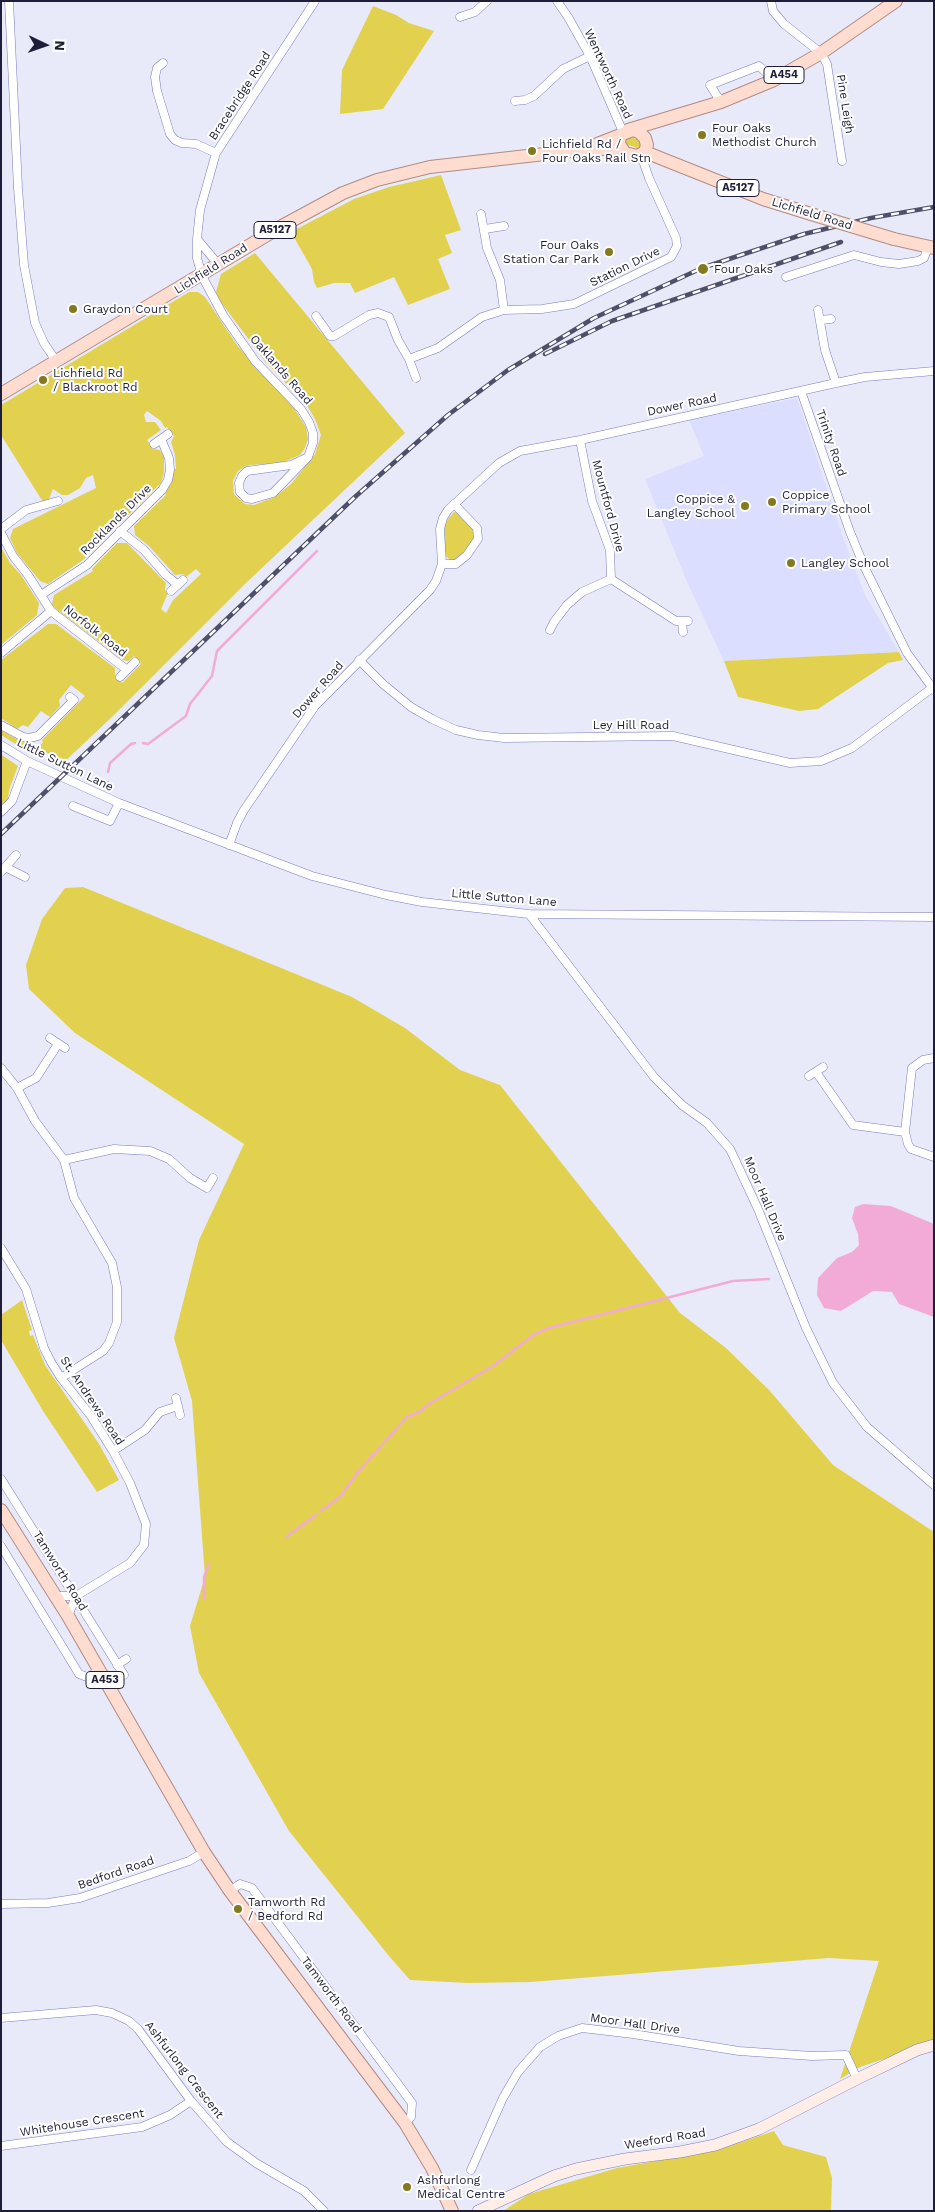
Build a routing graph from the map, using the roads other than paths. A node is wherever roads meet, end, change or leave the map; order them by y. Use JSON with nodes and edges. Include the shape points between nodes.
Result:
{"nodes":[{"id":1,"x":9,"y":1,"type":"edge"},
{"id":2,"x":315,"y":1,"type":"edge"},
{"id":3,"x":487,"y":1,"type":"edge"},
{"id":4,"x":556,"y":1,"type":"edge"},
{"id":5,"x":771,"y":1,"type":"edge"},
{"id":6,"x":896,"y":1,"type":"edge"},
{"id":7,"x":460,"y":17,"type":"dead end"},
{"id":8,"x":821,"y":53,"type":"junction"},
{"id":9,"x":590,"y":56,"type":"junction"},
{"id":10,"x":163,"y":63,"type":"dead end"},
{"id":11,"x":774,"y":80,"type":"junction"},
{"id":12,"x":515,"y":101,"type":"dead end"},
{"id":13,"x":722,"y":102,"type":"junction"},
{"id":14,"x":660,"y":122,"type":"junction"},
{"id":15,"x":624,"y":132,"type":"junction"},
{"id":16,"x":638,"y":149,"type":"junction"},
{"id":17,"x":580,"y":150,"type":"junction"},
{"id":18,"x":216,"y":153,"type":"junction"},
{"id":19,"x":842,"y":161,"type":"dead end"},
{"id":20,"x":481,"y":214,"type":"dead end"},
{"id":21,"x":504,"y":226,"type":"dead end"},
{"id":22,"x":485,"y":229,"type":"junction"},
{"id":23,"x":197,"y":240,"type":"junction"},
{"id":24,"x":931,"y":247,"type":"edge"},
{"id":25,"x":218,"y":264,"type":"junction"},
{"id":26,"x":202,"y":276,"type":"junction"},
{"id":27,"x":786,"y":277,"type":"dead end"},
{"id":28,"x":504,"y":310,"type":"junction"},
{"id":29,"x":818,"y":310,"type":"dead end"},
{"id":30,"x":316,"y":316,"type":"dead end"},
{"id":31,"x":831,"y":319,"type":"dead end"},
{"id":32,"x":820,"y":320,"type":"junction"},
{"id":33,"x":410,"y":359,"type":"junction"},
{"id":34,"x":56,"y":361,"type":"junction"},
{"id":35,"x":934,"y":371,"type":"edge"},
{"id":36,"x":416,"y":378,"type":"dead end"},
{"id":37,"x":836,"y":383,"type":"junction"},
{"id":38,"x":801,"y":391,"type":"junction"},
{"id":39,"x":1,"y":394,"type":"edge"},
{"id":40,"x":580,"y":440,"type":"junction"},
{"id":41,"x":154,"y":444,"type":"dead end"},
{"id":42,"x":308,"y":457,"type":"junction"},
{"id":43,"x":58,"y":501,"type":"dead end"},
{"id":44,"x":454,"y":504,"type":"junction"},
{"id":45,"x":1,"y":531,"type":"edge"},
{"id":46,"x":120,"y":531,"type":"junction"},
{"id":47,"x":442,"y":564,"type":"junction"},
{"id":48,"x":611,"y":579,"type":"junction"},
{"id":49,"x":171,"y":591,"type":"dead end"},
{"id":50,"x":41,"y":595,"type":"junction"},
{"id":51,"x":51,"y":611,"type":"junction"},
{"id":52,"x":550,"y":630,"type":"dead end"},
{"id":53,"x":683,"y":632,"type":"dead end"},
{"id":54,"x":1,"y":653,"type":"edge"},
{"id":55,"x":359,"y":660,"type":"junction"},
{"id":56,"x":135,"y":662,"type":"dead end"},
{"id":57,"x":127,"y":670,"type":"junction"},
{"id":58,"x":120,"y":677,"type":"dead end"},
{"id":59,"x":933,"y":689,"type":"edge"},
{"id":60,"x":70,"y":696,"type":"dead end"},
{"id":61,"x":1,"y":725,"type":"edge"},
{"id":62,"x":1,"y":746,"type":"edge"},
{"id":63,"x":27,"y":761,"type":"junction"},
{"id":64,"x":119,"y":803,"type":"junction"},
{"id":65,"x":73,"y":806,"type":"dead end"},
{"id":66,"x":1,"y":812,"type":"edge"},
{"id":67,"x":229,"y":845,"type":"junction"},
{"id":68,"x":16,"y":855,"type":"dead end"},
{"id":69,"x":4,"y":870,"type":"edge"},
{"id":70,"x":24,"y":877,"type":"dead end"},
{"id":71,"x":529,"y":914,"type":"junction"},
{"id":72,"x":934,"y":917,"type":"edge"},
{"id":73,"x":50,"y":1038,"type":"dead end"},
{"id":74,"x":934,"y":1058,"type":"edge"},
{"id":75,"x":1,"y":1068,"type":"edge"},
{"id":76,"x":809,"y":1076,"type":"dead end"},
{"id":77,"x":17,"y":1088,"type":"junction"},
{"id":78,"x":905,"y":1132,"type":"junction"},
{"id":79,"x":934,"y":1157,"type":"edge"},
{"id":80,"x":64,"y":1160,"type":"junction"},
{"id":81,"x":213,"y":1178,"type":"dead end"},
{"id":82,"x":1,"y":1248,"type":"edge"},
{"id":83,"x":61,"y":1378,"type":"junction"},
{"id":84,"x":180,"y":1415,"type":"dead end"},
{"id":85,"x":113,"y":1451,"type":"junction"},
{"id":86,"x":1,"y":1479,"type":"edge"},
{"id":87,"x":934,"y":1485,"type":"edge"},
{"id":88,"x":1,"y":1510,"type":"edge"},
{"id":89,"x":1,"y":1546,"type":"edge"},
{"id":90,"x":56,"y":1596,"type":"junction"},
{"id":91,"x":76,"y":1596,"type":"junction"},
{"id":92,"x":68,"y":1616,"type":"junction"},
{"id":93,"x":126,"y":1659,"type":"dead end"},
{"id":94,"x":118,"y":1664,"type":"junction"},
{"id":95,"x":100,"y":1671,"type":"junction"},
{"id":96,"x":124,"y":1675,"type":"dead end"},
{"id":97,"x":204,"y":1852,"type":"junction"},
{"id":98,"x":230,"y":1891,"type":"junction"},
{"id":99,"x":1,"y":1904,"type":"edge"},
{"id":100,"x":1,"y":2018,"type":"edge"},
{"id":101,"x":934,"y":2045,"type":"edge"},
{"id":102,"x":857,"y":2079,"type":"junction"},
{"id":103,"x":191,"y":2101,"type":"junction"},
{"id":104,"x":405,"y":2123,"type":"junction"},
{"id":105,"x":1,"y":2146,"type":"edge"},
{"id":106,"x":471,"y":2170,"type":"dead end"},
{"id":107,"x":324,"y":2211,"type":"edge"},
{"id":108,"x":452,"y":2211,"type":"edge"},
{"id":109,"x":478,"y":2211,"type":"edge"}],
"edges":[{"from":1,"to":34,"type":"street","via":[[24,265],[35,323]]},
{"from":2,"to":18,"type":"street","name":"Bracebridge Road"},
{"from":3,"to":7,"type":"street","via":[[475,12]]},
{"from":4,"to":9,"type":"street","name":"Wentworth Road"},
{"from":5,"to":8,"type":"street","via":[[784,24]]},
{"from":6,"to":8,"type":"main road","number":"A454"},
{"from":8,"to":11,"type":"main road","number":"A454"},
{"from":8,"to":19,"type":"street","name":"Pine Leigh","via":[[827,64]]},
{"from":9,"to":12,"type":"street","via":[[563,69],[526,104]]},
{"from":9,"to":15,"type":"street","name":"Wentworth Road"},
{"from":10,"to":18,"type":"street","via":[[157,68],[155,77],[170,134],[182,143],[196,144]]},
{"from":11,"to":13,"type":"main road","number":"A454"},
{"from":11,"to":13,"type":"street","via":[[759,66],[710,86]]},
{"from":13,"to":14,"type":"main road","number":"A454"},
{"from":14,"to":15,"type":"main road","number":"A454"},
{"from":14,"to":16,"type":"main road","number":"A454"},
{"from":15,"to":16,"type":"main road","via":[[619,139]]},
{"from":15,"to":16,"type":"main road","via":[[639,132]]},
{"from":15,"to":17,"type":"main road","name":"Lichfield Road","number":"A5127"},
{"from":16,"to":17,"type":"main road","name":"Lichfield Road","number":"A5127"},
{"from":16,"to":24,"type":"main road","name":"Lichfield Road","number":"A5127","bridge":true,"via":[[763,198],[894,239]]},
{"from":16,"to":28,"type":"street","name":"Station Drive","via":[[676,238],[677,246],[670,257],[574,304]]},
{"from":17,"to":25,"type":"main road","name":"Lichfield Road","number":"A5127","via":[[430,167],[377,180],[312,208]]},
{"from":18,"to":23,"type":"street","name":"Bracebridge Road","via":[[200,210]]},
{"from":20,"to":22,"type":"street"},
{"from":21,"to":22,"type":"street"},
{"from":22,"to":28,"type":"street","via":[[500,280]]},
{"from":23,"to":25,"type":"street"},
{"from":23,"to":26,"type":"street","name":"Bracebridge Road"},
{"from":24,"to":27,"type":"street","via":[[918,261],[899,264],[854,255]]},
{"from":25,"to":26,"type":"main road","name":"Lichfield Road","number":"A5127"},
{"from":26,"to":34,"type":"main road","name":"Lichfield Road","number":"A5127"},
{"from":26,"to":42,"type":"street","name":"Oaklands Road","via":[[238,338],[309,422],[313,443]]},
{"from":28,"to":33,"type":"street","name":"Station Drive","via":[[482,317],[438,348]]},
{"from":29,"to":32,"type":"street"},
{"from":30,"to":33,"type":"street","via":[[330,336],[334,336],[369,315],[384,314],[392,320],[398,340]]},
{"from":31,"to":32,"type":"street"},
{"from":32,"to":37,"type":"street","via":[[825,350]]},
{"from":33,"to":36,"type":"street"},
{"from":34,"to":39,"type":"main road","name":"Lichfield Road","number":"A5127"},
{"from":35,"to":37,"type":"street","name":"Dower Road"},
{"from":37,"to":38,"type":"street","name":"Dower Road"},
{"from":38,"to":40,"type":"street","name":"Dower Road"},
{"from":38,"to":59,"type":"street","name":"Trinity Road","via":[[864,566],[908,653]]},
{"from":40,"to":44,"type":"street","name":"Dower Road","via":[[520,451],[510,456]]},
{"from":40,"to":48,"type":"street","name":"Mountford Drive","via":[[592,501],[610,550]]},
{"from":41,"to":46,"type":"street","name":"Rocklands Drive","via":[[164,436],[169,458],[168,480]]},
{"from":42,"to":42,"type":"street","via":[[273,493],[252,499],[240,492],[239,483],[247,471],[292,466]]},
{"from":43,"to":45,"type":"street","via":[[26,510]]},
{"from":44,"to":47,"type":"street","name":"Dower Road","via":[[443,518],[440,529]]},
{"from":44,"to":47,"type":"street","via":[[477,528],[478,539],[456,564]]},
{"from":45,"to":50,"type":"street","name":"Norfolk Road","via":[[13,556]]},
{"from":46,"to":49,"type":"street","via":[[144,550],[166,575],[180,582]]},
{"from":46,"to":50,"type":"street","name":"Rocklands Drive","via":[[87,565]]},
{"from":47,"to":55,"type":"street","name":"Dower Road","via":[[430,590]]},
{"from":48,"to":52,"type":"street","via":[[582,592],[551,621]]},
{"from":48,"to":53,"type":"street","via":[[676,621],[685,621]]},
{"from":50,"to":51,"type":"street","name":"Norfolk Road"},
{"from":51,"to":54,"type":"street"},
{"from":51,"to":57,"type":"street","name":"Norfolk Road"},
{"from":55,"to":59,"type":"street","name":"Ley Hill Road","via":[[411,707],[456,730],[504,738],[665,735],[790,762],[821,761],[852,748]]},
{"from":55,"to":67,"type":"street","name":"Dower Road","via":[[320,700],[288,744],[244,810]]},
{"from":56,"to":57,"type":"street","name":"Norfolk Road"},
{"from":57,"to":58,"type":"street","name":"Norfolk Road"},
{"from":60,"to":61,"type":"street","via":[[74,700],[38,736],[23,737]]},
{"from":62,"to":63,"type":"street","name":"Little Sutton Lane"},
{"from":63,"to":64,"type":"street","name":"Little Sutton Lane"},
{"from":63,"to":66,"type":"street","via":[[12,801]]},
{"from":64,"to":65,"type":"street","name":"Little Sutton Lane","via":[[110,821]]},
{"from":64,"to":67,"type":"street","name":"Little Sutton Lane"},
{"from":67,"to":71,"type":"street","name":"Little Sutton Lane","via":[[312,876],[386,895]]},
{"from":68,"to":69,"type":"street"},
{"from":69,"to":70,"type":"street"},
{"from":71,"to":72,"type":"street","name":"Little Sutton Lane"},
{"from":71,"to":87,"type":"street","name":"Moor Hall Drive","via":[[654,1077],[682,1105],[707,1123],[730,1149],[806,1328],[833,1383],[867,1427]]},
{"from":73,"to":77,"type":"street","via":[[61,1046],[36,1078]]},
{"from":74,"to":78,"type":"street","via":[[923,1060],[912,1068]]},
{"from":75,"to":77,"type":"street"},
{"from":76,"to":78,"type":"street","via":[[820,1069],[853,1125]]},
{"from":77,"to":80,"type":"street","via":[[35,1121]]},
{"from":78,"to":79,"type":"street","via":[[911,1149]]},
{"from":80,"to":81,"type":"street","via":[[114,1149],[150,1151],[169,1159],[207,1188]]},
{"from":80,"to":83,"type":"street","via":[[74,1198],[112,1263],[118,1304],[116,1322],[103,1351]]},
{"from":82,"to":83,"type":"street","name":"St. Andrews Road","via":[[26,1289],[44,1348]]},
{"from":83,"to":85,"type":"street","name":"St. Andrews Road"},
{"from":84,"to":85,"type":"street","via":[[177,1402],[160,1412],[145,1430]]},
{"from":85,"to":91,"type":"street","name":"St. Andrews Road","via":[[144,1514],[144,1545],[130,1563]]},
{"from":86,"to":91,"type":"street","name":"Tamworth Road"},
{"from":88,"to":90,"type":"main road","name":"Tamworth Road","number":"A453"},
{"from":89,"to":95,"type":"street","via":[[79,1674],[87,1677]]},
{"from":90,"to":91,"type":"street"},
{"from":90,"to":92,"type":"main road","name":"Tamworth Road","number":"A453"},
{"from":91,"to":92,"type":"street"},
{"from":91,"to":94,"type":"street","name":"Tamworth Road"},
{"from":92,"to":95,"type":"main road","name":"Tamworth Road","number":"A453"},
{"from":93,"to":94,"type":"street"},
{"from":94,"to":96,"type":"street","name":"Tamworth Road"},
{"from":95,"to":97,"type":"main road","name":"Tamworth Road","number":"A453"},
{"from":97,"to":98,"type":"main road","name":"Tamworth Road","number":"A453"},
{"from":97,"to":99,"type":"street","name":"Bedford Road","via":[[80,1898],[48,1903]]},
{"from":98,"to":104,"type":"main road","name":"Tamworth Road","number":"A453"},
{"from":98,"to":104,"type":"street","name":"Tamworth Road","via":[[240,1884],[252,1888],[412,2103],[411,2117]]},
{"from":100,"to":103,"type":"street","name":"Ashfurlong Crescent","via":[[96,2010],[122,2017],[138,2029]]},
{"from":101,"to":102,"type":"street","name":"Weeford Road"},
{"from":102,"to":106,"type":"street","name":"Moor Hall Drive","via":[[846,2055],[739,2051],[582,2028],[558,2036],[540,2047],[518,2072]]},
{"from":102,"to":109,"type":"street","name":"Weeford Road","via":[[759,2129],[715,2144],[625,2159],[554,2176]]},
{"from":103,"to":105,"type":"street","name":"Whitehouse Crescent","via":[[142,2127]]},
{"from":103,"to":107,"type":"street","name":"Ashfurlong Crescent","via":[[228,2142],[256,2164],[312,2196]]},
{"from":104,"to":108,"type":"main road","name":"Tamworth Road","number":"A453","via":[[432,2168]]}]}
